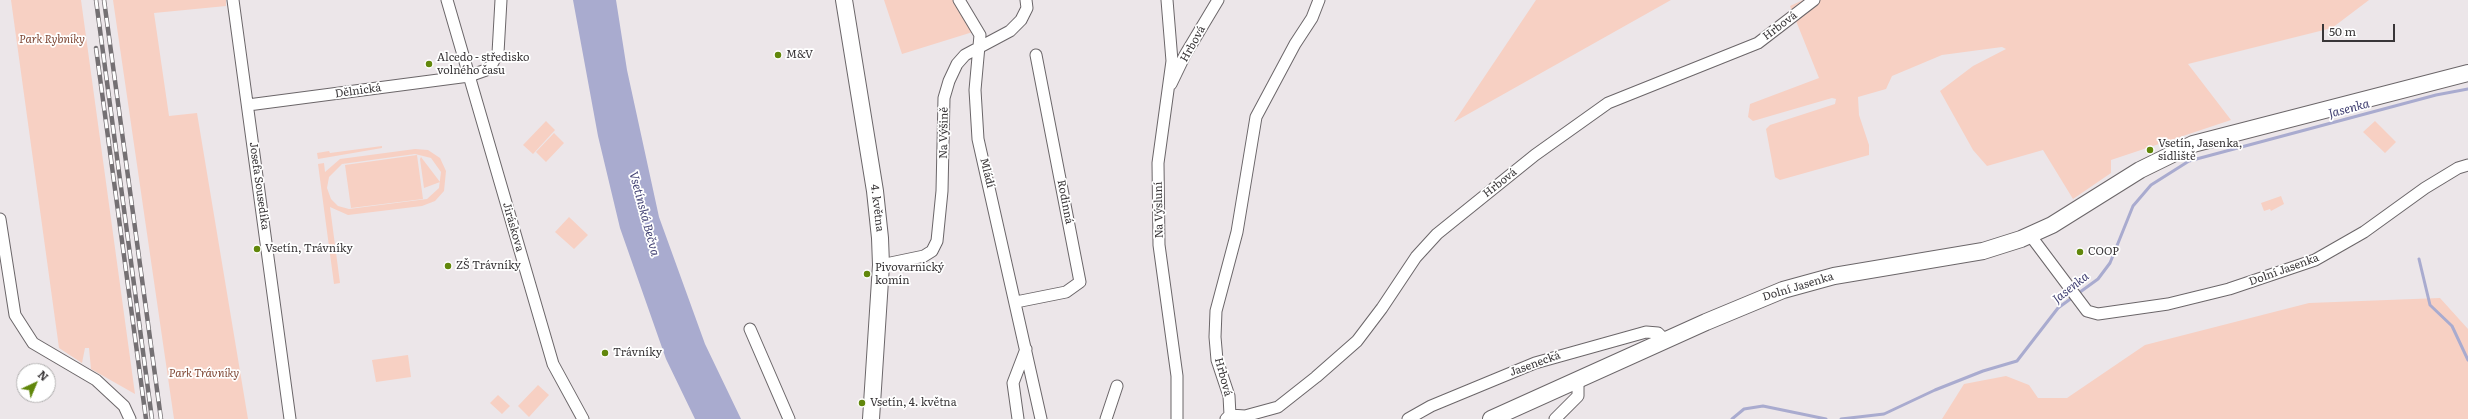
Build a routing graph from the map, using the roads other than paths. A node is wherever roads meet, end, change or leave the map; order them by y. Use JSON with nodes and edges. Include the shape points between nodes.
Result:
{"nodes":[{"id":1,"x":233,"y":0,"type":"edge"},
{"id":2,"x":447,"y":0,"type":"edge"},
{"id":3,"x":501,"y":0,"type":"edge"},
{"id":4,"x":844,"y":0,"type":"edge"},
{"id":5,"x":959,"y":0,"type":"edge"},
{"id":6,"x":1026,"y":0,"type":"edge"},
{"id":7,"x":1166,"y":0,"type":"edge"},
{"id":8,"x":1218,"y":0,"type":"edge"},
{"id":9,"x":1319,"y":0,"type":"edge"},
{"id":10,"x":1814,"y":0,"type":"edge"},
{"id":11,"x":981,"y":48,"type":"junction"},
{"id":12,"x":1036,"y":55,"type":"dead end"},
{"id":13,"x":2468,"y":73,"type":"edge"},
{"id":14,"x":469,"y":76,"type":"junction"},
{"id":15,"x":1169,"y":88,"type":"junction"},
{"id":16,"x":248,"y":105,"type":"junction"},
{"id":17,"x":2468,"y":165,"type":"edge"},
{"id":18,"x":0,"y":219,"type":"edge"},
{"id":19,"x":2030,"y":235,"type":"junction"},
{"id":20,"x":881,"y":265,"type":"junction"},
{"id":21,"x":1016,"y":302,"type":"junction"},
{"id":22,"x":750,"y":329,"type":"dead end"},
{"id":23,"x":1665,"y":340,"type":"junction"},
{"id":24,"x":1026,"y":349,"type":"junction"},
{"id":25,"x":1578,"y":379,"type":"junction"},
{"id":26,"x":1117,"y":386,"type":"dead end"},
{"id":27,"x":1228,"y":417,"type":"edge"},
{"id":28,"x":130,"y":419,"type":"edge"},
{"id":29,"x":290,"y":419,"type":"edge"},
{"id":30,"x":583,"y":419,"type":"edge"},
{"id":31,"x":789,"y":419,"type":"edge"},
{"id":32,"x":871,"y":419,"type":"edge"},
{"id":33,"x":1018,"y":419,"type":"edge"},
{"id":34,"x":1041,"y":419,"type":"edge"},
{"id":35,"x":1106,"y":419,"type":"edge"},
{"id":36,"x":1177,"y":419,"type":"edge"},
{"id":37,"x":1408,"y":419,"type":"edge"},
{"id":38,"x":1491,"y":419,"type":"edge"},
{"id":39,"x":1555,"y":419,"type":"edge"}],
"edges":[{"from":1,"to":16,"type":"street","name":"Josefa Sousedíka"},
{"from":2,"to":14,"type":"street","name":"Jiráskova"},
{"from":3,"to":14,"type":"street","via":[[498,53],[486,70]]},
{"from":4,"to":20,"type":"street","name":"4. května","via":[[875,191]]},
{"from":5,"to":11,"type":"street","name":"Mládí","via":[[980,35]]},
{"from":6,"to":11,"type":"street","name":"Na Výšině","via":[[1027,8],[1022,20],[1010,31]]},
{"from":7,"to":15,"type":"street","name":"Na Výsluní","via":[[1172,60]]},
{"from":8,"to":15,"type":"street","name":"Hrbová","via":[[1184,55]]},
{"from":9,"to":27,"type":"street","name":"Hrbová","via":[[1312,18],[1256,117],[1237,232],[1216,311],[1217,360],[1229,396]]},
{"from":10,"to":27,"type":"street","name":"Hrbová","via":[[1758,43],[1608,104],[1535,155],[1437,234],[1416,257],[1357,341],[1316,377],[1278,407],[1245,416]]},
{"from":11,"to":20,"type":"street","name":"Na Výšině","via":[[965,56],[958,64],[944,98],[942,191],[937,241],[932,250],[924,256]]},
{"from":11,"to":21,"type":"street","name":"Mládí","via":[[975,90],[978,139]]},
{"from":12,"to":21,"type":"street","name":"Rodinná","via":[[1080,282],[1066,292]]},
{"from":13,"to":19,"type":"street","name":"Dolní Jasenka","via":[[2181,149],[2152,163],[2058,221]]},
{"from":14,"to":16,"type":"street","name":"Dělnická"},
{"from":14,"to":30,"type":"street","name":"Jiráskova","via":[[553,364]]},
{"from":15,"to":36,"type":"street","name":"Na Výsluní","via":[[1158,163],[1159,245],[1177,376]]},
{"from":16,"to":29,"type":"street","name":"Josefa Sousedíka"},
{"from":17,"to":19,"type":"street","name":"Dolní Jasenka","via":[[2458,168],[2425,188],[2364,232],[2315,260],[2229,289],[2168,304],[2098,314],[2086,311]]},
{"from":18,"to":28,"type":"street","via":[[14,315],[33,343],[96,380],[124,406]]},
{"from":19,"to":23,"type":"street","name":"Dolní Jasenka","via":[[1983,251],[1813,281],[1763,297]]},
{"from":20,"to":32,"type":"street","name":"4. května"},
{"from":21,"to":24,"type":"street","name":"Mládí"},
{"from":22,"to":31,"type":"street"},
{"from":23,"to":25,"type":"street","name":"Dolní Jasenka"},
{"from":23,"to":37,"type":"street","name":"Jasenecká","via":[[1658,334],[1646,332],[1535,363],[1431,406]]},
{"from":24,"to":33,"type":"street","via":[[1013,383]]},
{"from":24,"to":34,"type":"street","name":"Mládí"},
{"from":25,"to":38,"type":"street","name":"Dolní Jasenka"},
{"from":25,"to":39,"type":"street","via":[[1578,396]]},
{"from":26,"to":35,"type":"street"}]}
